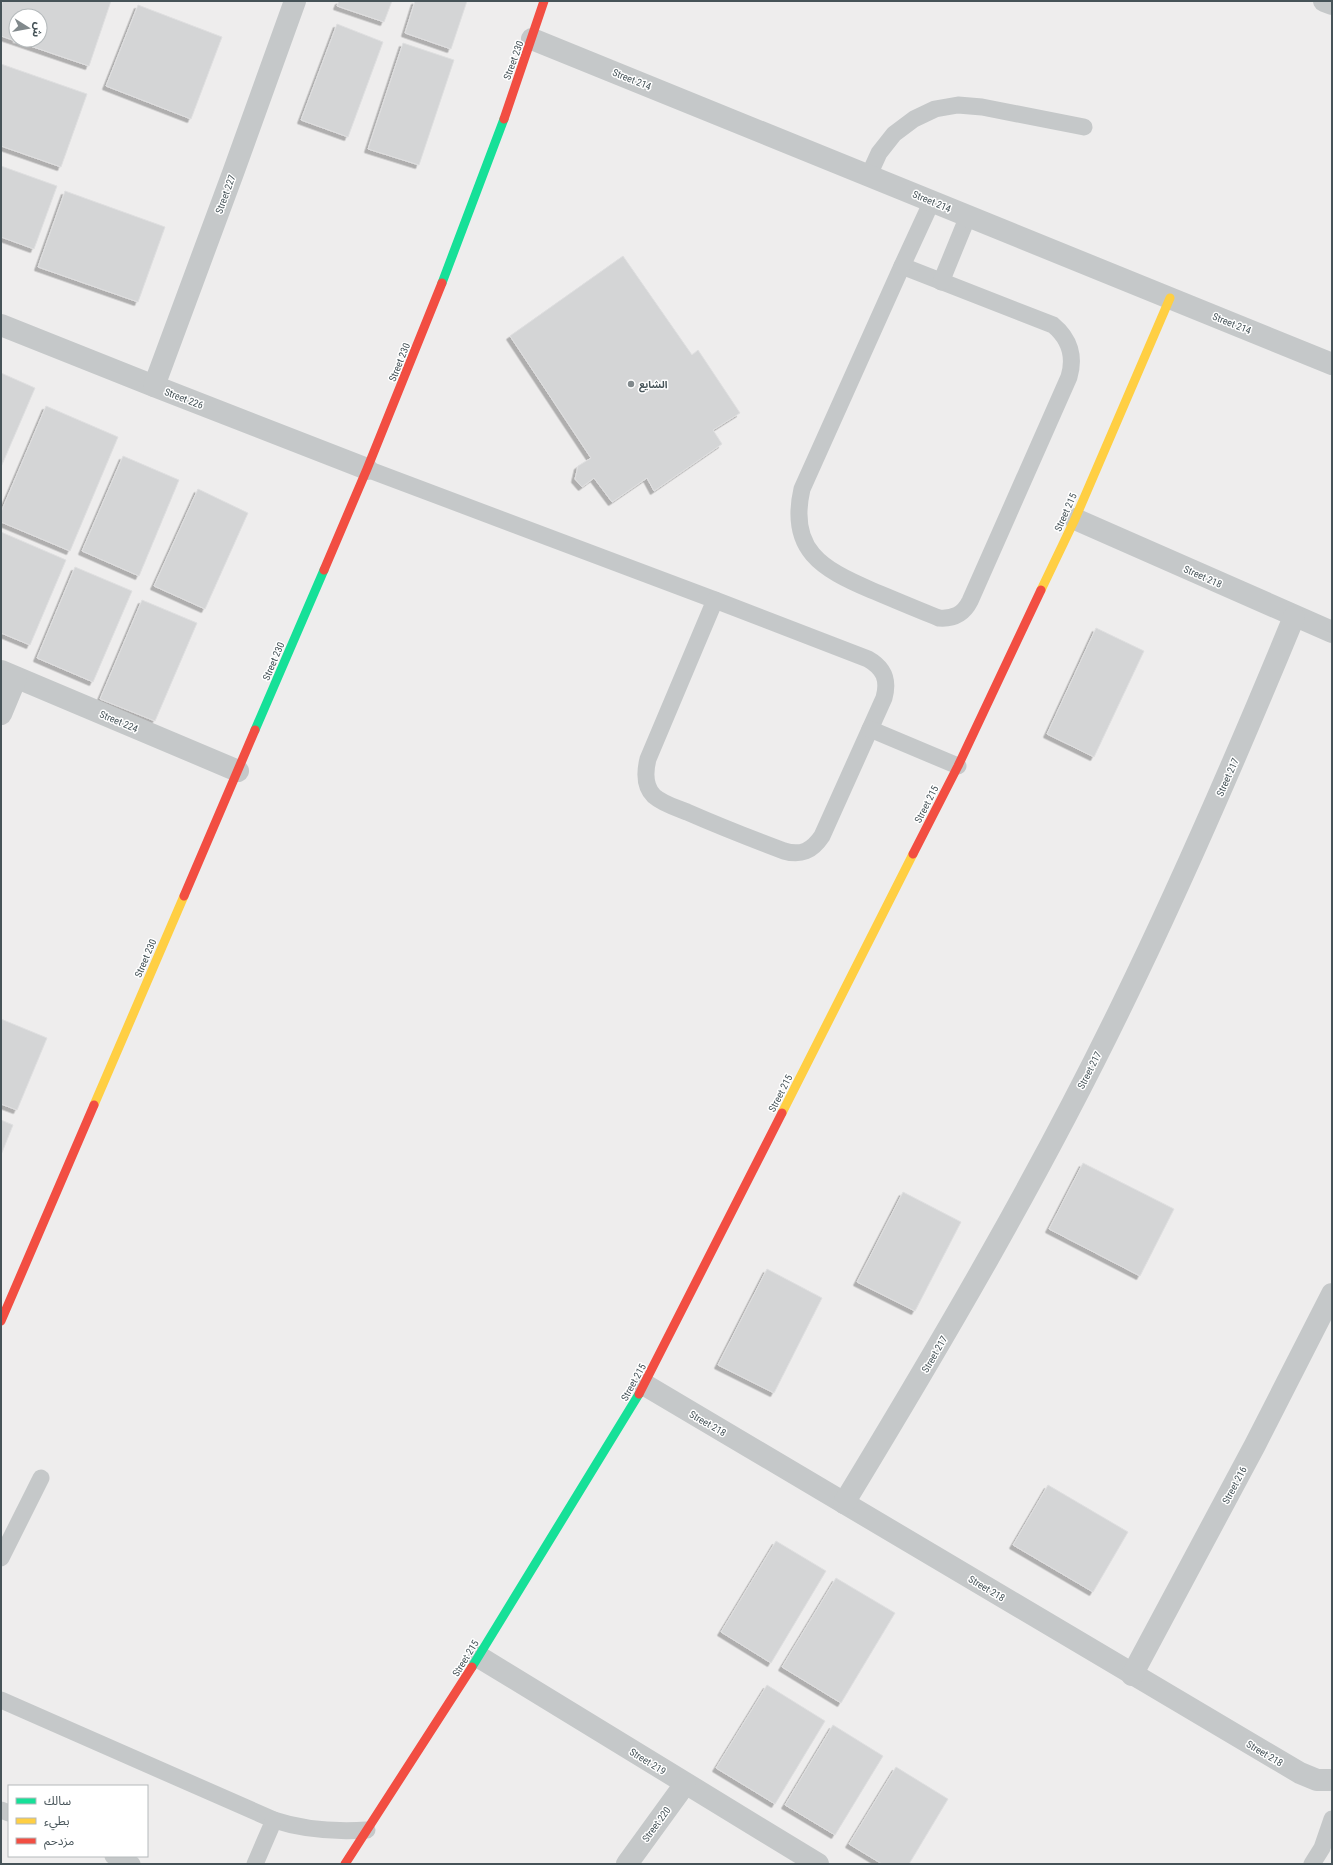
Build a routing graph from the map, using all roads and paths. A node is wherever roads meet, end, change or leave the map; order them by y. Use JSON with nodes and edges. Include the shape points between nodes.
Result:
{"nodes":[{"id":1,"x":295,"y":1,"type":"edge"},
{"id":2,"x":544,"y":1,"type":"edge"},
{"id":3,"x":1324,"y":1,"type":"edge"},
{"id":4,"x":1332,"y":4,"type":"edge"},
{"id":5,"x":532,"y":39,"type":"junction"},
{"id":6,"x":1084,"y":127,"type":"dead end"},
{"id":7,"x":869,"y":175,"type":"junction"},
{"id":8,"x":932,"y":201,"type":"junction"},
{"id":9,"x":968,"y":216,"type":"junction"},
{"id":10,"x":902,"y":266,"type":"junction"},
{"id":11,"x":941,"y":282,"type":"junction"},
{"id":12,"x":1170,"y":298,"type":"junction"},
{"id":13,"x":1,"y":325,"type":"edge"},
{"id":14,"x":1332,"y":364,"type":"edge"},
{"id":15,"x":154,"y":386,"type":"junction"},
{"id":16,"x":367,"y":469,"type":"junction"},
{"id":17,"x":1075,"y":519,"type":"junction"},
{"id":18,"x":715,"y":600,"type":"junction"},
{"id":19,"x":1294,"y":617,"type":"junction"},
{"id":20,"x":1332,"y":632,"type":"edge"},
{"id":21,"x":8,"y":675,"type":"edge"},
{"id":22,"x":1,"y":714,"type":"edge"},
{"id":23,"x":870,"y":729,"type":"junction"},
{"id":24,"x":958,"y":766,"type":"junction"},
{"id":25,"x":238,"y":772,"type":"junction"},
{"id":26,"x":1332,"y":1294,"type":"edge"},
{"id":27,"x":1,"y":1320,"type":"edge"},
{"id":28,"x":645,"y":1385,"type":"junction"},
{"id":29,"x":40,"y":1478,"type":"dead end"},
{"id":30,"x":844,"y":1503,"type":"junction"},
{"id":31,"x":1,"y":1558,"type":"edge"},
{"id":32,"x":479,"y":1657,"type":"junction"},
{"id":33,"x":1132,"y":1675,"type":"junction"},
{"id":34,"x":1,"y":1700,"type":"edge"},
{"id":35,"x":1332,"y":1780,"type":"edge"},
{"id":36,"x":685,"y":1784,"type":"junction"},
{"id":37,"x":1332,"y":1819,"type":"edge"},
{"id":38,"x":274,"y":1820,"type":"junction"},
{"id":39,"x":367,"y":1830,"type":"junction"},
{"id":40,"x":115,"y":1857,"type":"edge"},
{"id":41,"x":132,"y":1864,"type":"edge"},
{"id":42,"x":254,"y":1864,"type":"edge"},
{"id":43,"x":345,"y":1864,"type":"edge"},
{"id":44,"x":627,"y":1864,"type":"edge"},
{"id":45,"x":818,"y":1864,"type":"edge"},
{"id":46,"x":1312,"y":1864,"type":"edge"}],
"edges":[{"from":1,"to":15,"type":"street","name":"Street 227"},
{"from":2,"to":5,"type":"street","name":"Street 230"},
{"from":3,"to":4,"type":"street"},
{"from":5,"to":7,"type":"street","name":"Street 214"},
{"from":5,"to":16,"type":"street","name":"Street 230","via":[[481,184]]},
{"from":6,"to":7,"type":"lane","via":[[982,106],[958,105],[935,109],[914,119],[894,134],[880,153]]},
{"from":7,"to":8,"type":"street","name":"Street 214"},
{"from":8,"to":9,"type":"street","name":"Street 214"},
{"from":8,"to":10,"type":"lane"},
{"from":9,"to":11,"type":"lane"},
{"from":9,"to":12,"type":"street","name":"Street 214"},
{"from":10,"to":11,"type":"lane"},
{"from":10,"to":11,"type":"lane","via":[[802,490],[798,505],[798,521],[802,537],[810,551],[833,573],[939,618],[946,618],[961,614],[970,602],[1069,378],[1072,358],[1066,340],[1053,325]]},
{"from":12,"to":14,"type":"street","name":"Street 214"},
{"from":12,"to":17,"type":"street","name":"Street 215"},
{"from":13,"to":15,"type":"street","name":"Street 226"},
{"from":15,"to":16,"type":"street","name":"Street 226"},
{"from":16,"to":18,"type":"lane"},
{"from":16,"to":25,"type":"street","name":"Street 230"},
{"from":17,"to":19,"type":"street","name":"Street 218"},
{"from":17,"to":24,"type":"street","name":"Street 215"},
{"from":18,"to":23,"type":"lane","via":[[877,664],[886,679],[886,689]]},
{"from":18,"to":23,"type":"lane","via":[[644,771],[647,784],[654,796],[665,803],[784,851],[802,853],[810,850],[822,836]]},
{"from":19,"to":20,"type":"street","name":"Street 218"},
{"from":19,"to":30,"type":"street","name":"Street 217","via":[[1240,749],[1100,1049],[990,1258]]},
{"from":21,"to":22,"type":"street"},
{"from":21,"to":25,"type":"street","name":"Street 224"},
{"from":23,"to":24,"type":"lane"},
{"from":24,"to":28,"type":"street","name":"Street 215"},
{"from":25,"to":27,"type":"street","name":"Street 230"},
{"from":26,"to":33,"type":"street","name":"Street 216","via":[[1255,1445]]},
{"from":28,"to":30,"type":"street","name":"Street 218"},
{"from":28,"to":32,"type":"street","name":"Street 215"},
{"from":29,"to":31,"type":"lane"},
{"from":30,"to":33,"type":"street","name":"Street 218"},
{"from":32,"to":36,"type":"street","name":"Street 219"},
{"from":32,"to":39,"type":"street","name":"Street 215"},
{"from":33,"to":35,"type":"street","name":"Street 218","via":[[1300,1773],[1317,1780]]},
{"from":34,"to":38,"type":"lane"},
{"from":36,"to":44,"type":"street","name":"Street 220"},
{"from":36,"to":45,"type":"street","name":"Street 219"},
{"from":37,"to":46,"type":"lane","via":[[1322,1848]]},
{"from":38,"to":39,"type":"lane","via":[[310,1829]]},
{"from":38,"to":42,"type":"lane"},
{"from":39,"to":43,"type":"street","name":"Street 215"},
{"from":40,"to":41,"type":"lane"}]}
